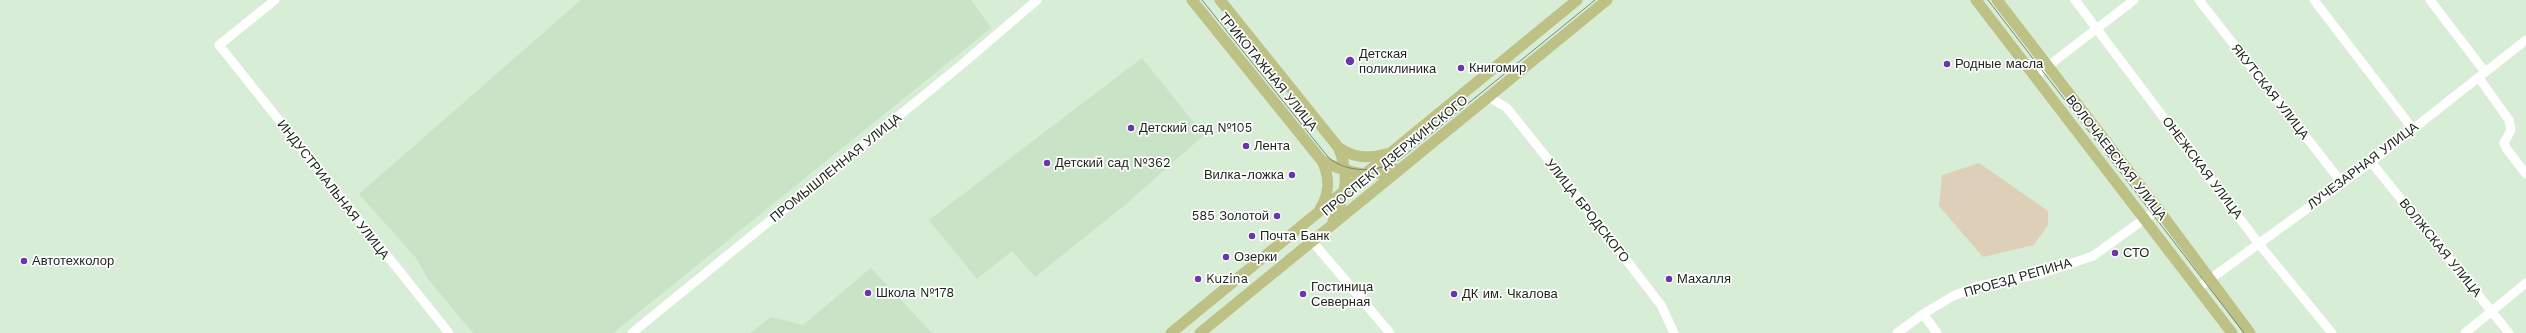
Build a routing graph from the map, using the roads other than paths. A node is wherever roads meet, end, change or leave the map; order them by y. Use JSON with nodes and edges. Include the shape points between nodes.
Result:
{"nodes":[{"id":1,"x":275,"y":0,"type":"edge"},
{"id":2,"x":1192,"y":0,"type":"edge"},
{"id":3,"x":1220,"y":0,"type":"edge"},
{"id":4,"x":1577,"y":0,"type":"edge"},
{"id":5,"x":1607,"y":0,"type":"edge"},
{"id":6,"x":1976,"y":0,"type":"edge"},
{"id":7,"x":1997,"y":0,"type":"edge"},
{"id":8,"x":2076,"y":0,"type":"edge"},
{"id":9,"x":2134,"y":0,"type":"edge"},
{"id":10,"x":2199,"y":0,"type":"edge"},
{"id":11,"x":2314,"y":0,"type":"edge"},
{"id":12,"x":2430,"y":0,"type":"edge"},
{"id":13,"x":1031,"y":2,"type":"edge"},
{"id":14,"x":2096,"y":28,"type":"junction"},
{"id":15,"x":2526,"y":40,"type":"edge"},
{"id":16,"x":2048,"y":66,"type":"junction"},
{"id":17,"x":2482,"y":75,"type":"junction"},
{"id":18,"x":2035,"y":76,"type":"junction"},
{"id":19,"x":1489,"y":97,"type":"junction"},
{"id":20,"x":2412,"y":128,"type":"junction"},
{"id":21,"x":1338,"y":147,"type":"junction"},
{"id":22,"x":1389,"y":153,"type":"junction"},
{"id":23,"x":1322,"y":161,"type":"junction"},
{"id":24,"x":2371,"y":162,"type":"junction"},
{"id":25,"x":1404,"y":166,"type":"junction"},
{"id":26,"x":1346,"y":171,"type":"junction"},
{"id":27,"x":1364,"y":174,"type":"junction"},
{"id":28,"x":2526,"y":174,"type":"edge"},
{"id":29,"x":2342,"y":183,"type":"junction"},
{"id":30,"x":1345,"y":190,"type":"junction"},
{"id":31,"x":2158,"y":209,"type":"junction"},
{"id":32,"x":1318,"y":213,"type":"junction"},
{"id":33,"x":2145,"y":218,"type":"junction"},
{"id":34,"x":1331,"y":225,"type":"junction"},
{"id":35,"x":1312,"y":241,"type":"junction"},
{"id":36,"x":2260,"y":244,"type":"junction"},
{"id":37,"x":2209,"y":279,"type":"junction"},
{"id":38,"x":2526,"y":283,"type":"edge"},
{"id":39,"x":2198,"y":288,"type":"junction"},
{"id":40,"x":2492,"y":312,"type":"junction"},
{"id":41,"x":1923,"y":314,"type":"junction"},
{"id":42,"x":449,"y":333,"type":"edge"},
{"id":43,"x":632,"y":333,"type":"edge"},
{"id":44,"x":1172,"y":333,"type":"edge"},
{"id":45,"x":1200,"y":333,"type":"edge"},
{"id":46,"x":1390,"y":333,"type":"edge"},
{"id":47,"x":1674,"y":333,"type":"edge"},
{"id":48,"x":1897,"y":333,"type":"edge"},
{"id":49,"x":1937,"y":333,"type":"edge"},
{"id":50,"x":2232,"y":333,"type":"edge"},
{"id":51,"x":2250,"y":333,"type":"edge"},
{"id":52,"x":2332,"y":333,"type":"edge"},
{"id":53,"x":2465,"y":333,"type":"edge"},
{"id":54,"x":2509,"y":333,"type":"edge"}],
"edges":[{"from":1,"to":42,"type":"street","name":"ИНДУСТРИАЛЬНАЯ УЛИЦА","via":[[219,45]]},
{"from":2,"to":23,"type":"main road","name":"ТРИКОТАЖНАЯ УЛИЦА"},
{"from":3,"to":21,"type":"main road","name":"ТРИКОТАЖНАЯ УЛИЦА"},
{"from":4,"to":22,"type":"main road","name":"ПРОСПЕКТ ДЗЕРЖИНСКОГО"},
{"from":5,"to":19,"type":"main road","name":"ПРОСПЕКТ ДЗЕРЖИНСКОГО"},
{"from":6,"to":18,"type":"main road","name":"ВОЛОЧАЕВСКАЯ УЛИЦА"},
{"from":7,"to":16,"type":"main road","name":"ВОЛОЧАЕВСКАЯ УЛИЦА"},
{"from":8,"to":14,"type":"street","name":"ОНЕЖСКАЯ УЛИЦА"},
{"from":9,"to":14,"type":"street"},
{"from":10,"to":29,"type":"street","name":"ЯКУТСКАЯ УЛИЦА"},
{"from":11,"to":20,"type":"street"},
{"from":12,"to":17,"type":"street"},
{"from":13,"to":43,"type":"street","name":"ПРОМЫШЛЕННАЯ УЛИЦА"},
{"from":14,"to":16,"type":"street"},
{"from":14,"to":36,"type":"street","name":"ОНЕЖСКАЯ УЛИЦА"},
{"from":15,"to":17,"type":"street","name":"ЛУЧЕЗАРНАЯ УЛИЦА"},
{"from":16,"to":18,"type":"street"},
{"from":16,"to":31,"type":"main road","name":"ВОЛОЧАЕВСКАЯ УЛИЦА"},
{"from":17,"to":20,"type":"street","name":"ЛУЧЕЗАРНАЯ УЛИЦА"},
{"from":17,"to":28,"type":"street","via":[[2509,120],[2511,130],[2504,142],[2506,148]]},
{"from":18,"to":33,"type":"main road","name":"ВОЛОЧАЕВСКАЯ УЛИЦА"},
{"from":19,"to":25,"type":"main road","name":"ПРОСПЕКТ ДЗЕРЖИНСКОГО"},
{"from":19,"to":47,"type":"street","name":"УЛИЦА БРОДСКОГО","via":[[1507,108],[1661,305]]},
{"from":20,"to":24,"type":"street","name":"ЛУЧЕЗАРНАЯ УЛИЦА"},
{"from":21,"to":22,"type":"main road","via":[[1361,157]]},
{"from":21,"to":26,"type":"main road"},
{"from":22,"to":27,"type":"main road","name":"ПРОСПЕКТ ДЗЕРЖИНСКОГО"},
{"from":23,"to":26,"type":"main road"},
{"from":23,"to":32,"type":"main road","via":[[1328,180],[1327,198]]},
{"from":24,"to":29,"type":"street","name":"ЛУЧЕЗАРНАЯ УЛИЦА"},
{"from":24,"to":40,"type":"street","name":"ВОЛЖСКАЯ УЛИЦА"},
{"from":25,"to":27,"type":"main road","via":[[1378,174]]},
{"from":25,"to":34,"type":"main road","name":"ПРОСПЕКТ ДЗЕРЖИНСКОГО"},
{"from":26,"to":27,"type":"main road"},
{"from":26,"to":30,"type":"main road"},
{"from":27,"to":30,"type":"main road","name":"ПРОСПЕКТ ДЗЕРЖИНСКОГО"},
{"from":29,"to":36,"type":"street","name":"ЛУЧЕЗАРНАЯ УЛИЦА"},
{"from":30,"to":32,"type":"main road","name":"ПРОСПЕКТ ДЗЕРЖИНСКОГО"},
{"from":30,"to":34,"type":"main road"},
{"from":31,"to":33,"type":"street","name":"ПРОЕЗД РЕПИНА"},
{"from":31,"to":37,"type":"main road","name":"ВОЛОЧАЕВСКАЯ УЛИЦА"},
{"from":32,"to":44,"type":"main road","name":"ПРОСПЕКТ ДЗЕРЖИНСКОГО"},
{"from":33,"to":39,"type":"main road","name":"ВОЛОЧАЕВСКАЯ УЛИЦА"},
{"from":33,"to":41,"type":"street","name":"ПРОЕЗД РЕПИНА","via":[[2093,256],[2040,274],[1978,286],[1953,296]]},
{"from":34,"to":35,"type":"main road","name":"ПРОСПЕКТ ДЗЕРЖИНСКОГО"},
{"from":35,"to":45,"type":"main road","name":"ПРОСПЕКТ ДЗЕРЖИНСКОГО"},
{"from":35,"to":46,"type":"street"},
{"from":36,"to":37,"type":"street","name":"ЛУЧЕЗАРНАЯ УЛИЦА"},
{"from":36,"to":52,"type":"street","name":"ОНЕЖСКАЯ УЛИЦА"},
{"from":37,"to":39,"type":"street","name":"ЛУЧЕЗАРНАЯ УЛИЦА"},
{"from":37,"to":51,"type":"main road","name":"ВОЛОЧАЕВСКАЯ УЛИЦА"},
{"from":38,"to":40,"type":"street"},
{"from":39,"to":50,"type":"main road","name":"ВОЛОЧАЕВСКАЯ УЛИЦА"},
{"from":40,"to":53,"type":"street"},
{"from":40,"to":54,"type":"street","name":"ВОЛЖСКАЯ УЛИЦА"},
{"from":41,"to":48,"type":"street","name":"ПРОЕЗД РЕПИНА"},
{"from":41,"to":49,"type":"street"}]}
